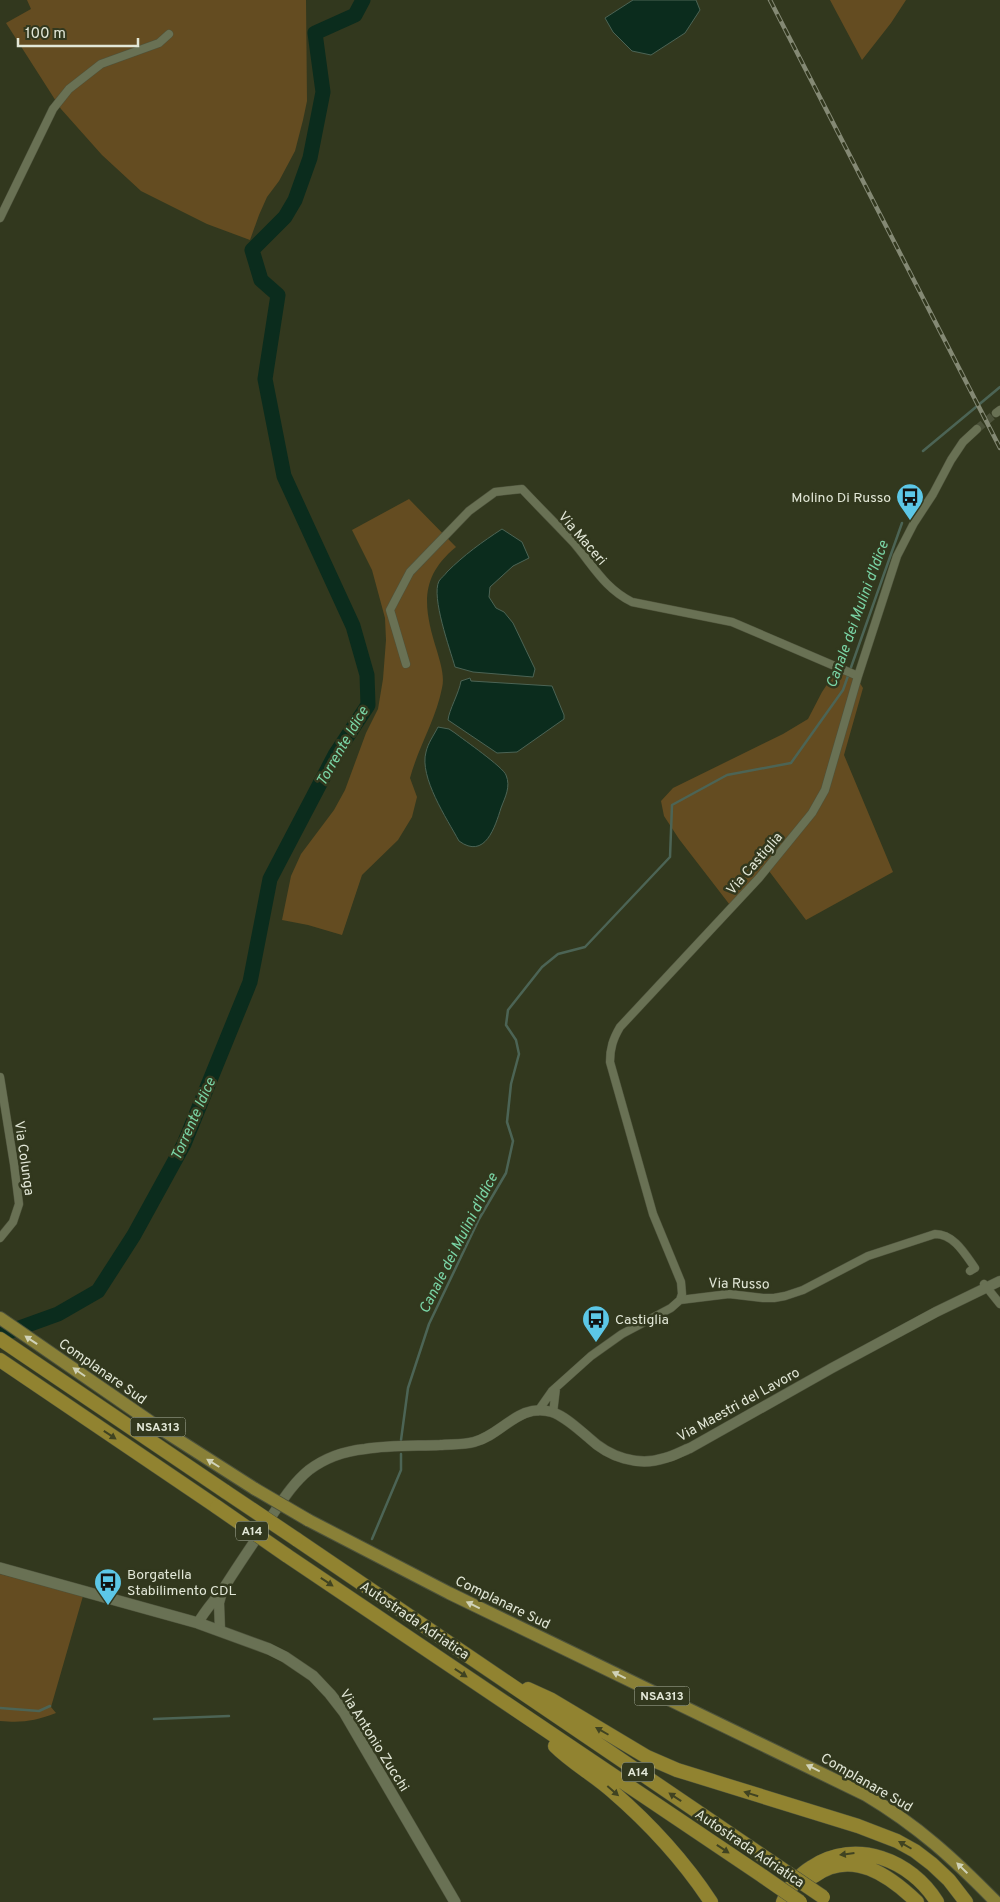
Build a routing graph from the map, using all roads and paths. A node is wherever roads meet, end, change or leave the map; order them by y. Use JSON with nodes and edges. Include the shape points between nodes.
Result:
{"nodes":[{"id":1,"x":169,"y":34,"type":"dead end"},
{"id":2,"x":0,"y":218,"type":"edge"},
{"id":3,"x":977,"y":429,"type":"tunnel mouth"},
{"id":4,"x":406,"y":664,"type":"dead end"},
{"id":5,"x":852,"y":674,"type":"junction"},
{"id":6,"x":0,"y":1077,"type":"edge"},
{"id":7,"x":0,"y":1238,"type":"edge"},
{"id":8,"x":970,"y":1272,"type":"dead end"},
{"id":9,"x":1000,"y":1276,"type":"edge"},
{"id":10,"x":1000,"y":1281,"type":"edge"},
{"id":11,"x":986,"y":1286,"type":"junction"},
{"id":12,"x":680,"y":1300,"type":"junction"},
{"id":13,"x":1000,"y":1304,"type":"edge"},
{"id":14,"x":0,"y":1318,"type":"edge"},
{"id":15,"x":0,"y":1339,"type":"edge"},
{"id":16,"x":0,"y":1360,"type":"edge"},
{"id":17,"x":557,"y":1386,"type":"junction"},
{"id":18,"x":538,"y":1411,"type":"junction"},
{"id":19,"x":553,"y":1412,"type":"junction"},
{"id":20,"x":0,"y":1568,"type":"edge"},
{"id":21,"x":223,"y":1588,"type":"junction"},
{"id":22,"x":198,"y":1623,"type":"junction"},
{"id":23,"x":220,"y":1630,"type":"junction"},
{"id":24,"x":503,"y":1680,"type":"junction"},
{"id":25,"x":537,"y":1724,"type":"junction"},
{"id":26,"x":827,"y":1900,"type":"edge"},
{"id":27,"x":455,"y":1902,"type":"edge"},
{"id":28,"x":711,"y":1902,"type":"edge"},
{"id":29,"x":783,"y":1902,"type":"edge"},
{"id":30,"x":794,"y":1902,"type":"edge"},
{"id":31,"x":800,"y":1902,"type":"edge"},
{"id":32,"x":917,"y":1902,"type":"edge"},
{"id":33,"x":937,"y":1902,"type":"edge"},
{"id":34,"x":966,"y":1902,"type":"edge"},
{"id":35,"x":996,"y":1902,"type":"edge"}],
"edges":[{"from":1,"to":2,"type":"street","via":[[159,43],[101,64],[68,89],[53,109]]},
{"from":3,"to":5,"type":"street","name":"Via Castiglia","via":[[951,460],[897,556]]},
{"from":4,"to":5,"type":"street","name":"Via Maceri","via":[[390,610],[410,572],[482,501],[495,492],[522,489],[617,595],[632,602],[732,622]]},
{"from":5,"to":12,"type":"street","name":"Via Castiglia","via":[[825,790],[812,813],[758,878],[620,1027],[610,1048],[610,1062],[653,1214],[680,1282]]},
{"from":6,"to":7,"type":"street","name":"Via Colunga","via":[[19,1204],[13,1222]]},
{"from":8,"to":12,"type":"street","name":"Via Russo","via":[[974,1268],[958,1245],[946,1235],[935,1234],[868,1256],[785,1296],[763,1298],[729,1294]]},
{"from":9,"to":11,"type":"street","name":"Via Maestri del Lavoro"},
{"from":10,"to":11,"type":"street","name":"Via Maestri del Lavoro"},
{"from":11,"to":13,"type":"street"},
{"from":11,"to":19,"type":"street","name":"Via Maestri del Lavoro","via":[[690,1448],[665,1458],[637,1461],[611,1454]]},
{"from":12,"to":17,"type":"street","name":"Via Russo","via":[[611,1341]]},
{"from":35,"to":14,"type":"highway","name":"Complanare Sud","number":"NSA313","one_way":true,"bridge":true,"via":[[926,1836],[900,1815],[866,1795],[449,1593],[308,1520],[158,1427]]},
{"from":15,"to":24,"type":"highway","name":"Autostrada Adriatica","number":"A14","bridge":true},
{"from":16,"to":25,"type":"highway","name":"Autostrada Adriatica","number":"A14","one_way":true,"bridge":true},
{"from":17,"to":18,"type":"street","name":"Via Russo"},
{"from":17,"to":19,"type":"street"},
{"from":18,"to":19,"type":"street"},
{"from":18,"to":21,"type":"street","via":[[516,1417],[485,1438],[468,1444],[366,1448],[342,1453],[322,1462],[299,1479],[285,1496]]},
{"from":20,"to":22,"type":"main road","name":"Via Antonio Zucchi"},
{"from":21,"to":22,"type":"street"},
{"from":21,"to":23,"type":"street","via":[[219,1603]]},
{"from":22,"to":23,"type":"main road","name":"Via Antonio Zucchi"},
{"from":23,"to":27,"type":"main road","name":"Via Antonio Zucchi","via":[[285,1657],[313,1676],[330,1694],[356,1731]]},
{"from":26,"to":24,"type":"highway","name":"Autostrada Adriatica","number":"A14","one_way":true,"bridge":true},
{"from":34,"to":24,"type":"highway","one_way":true,"via":[[932,1864],[897,1841],[677,1770],[630,1747],[550,1699]]},
{"from":25,"to":28,"type":"highway","one_way":true,"via":[[560,1750],[607,1786],[640,1817]]},
{"from":25,"to":31,"type":"highway","name":"Autostrada Adriatica","number":"A14","one_way":true,"bridge":true},
{"from":33,"to":29,"type":"highway","one_way":true,"via":[[915,1875],[895,1863],[872,1855],[848,1853],[820,1862],[804,1872]]},
{"from":30,"to":32,"type":"highway","via":[[803,1886],[818,1873],[848,1865],[884,1874]]}]}
